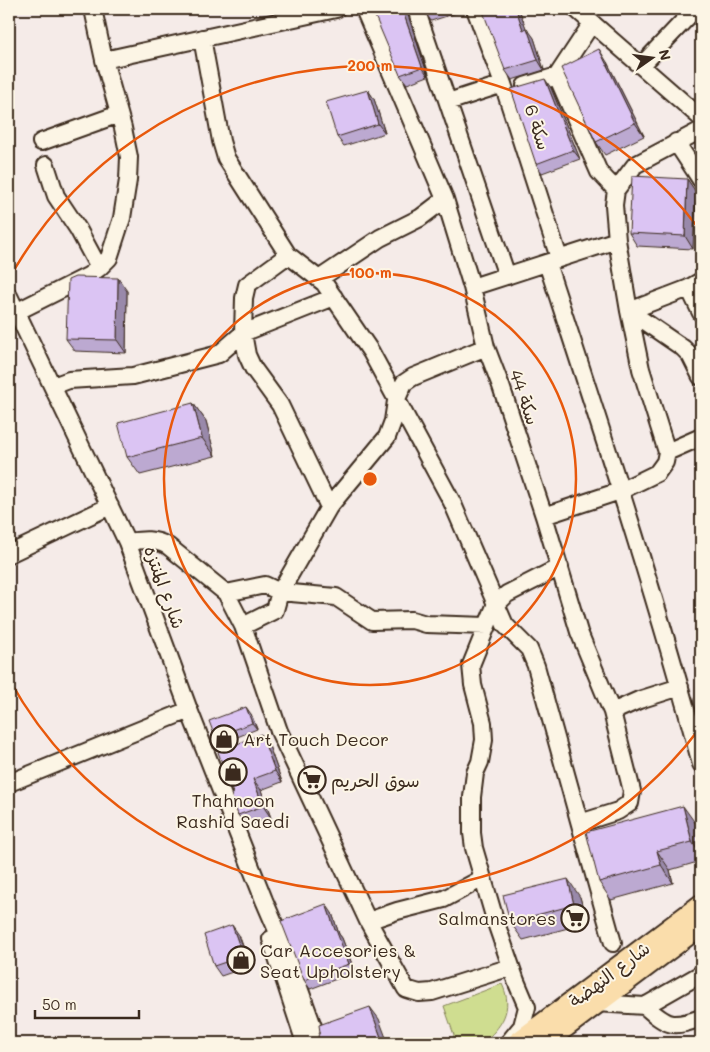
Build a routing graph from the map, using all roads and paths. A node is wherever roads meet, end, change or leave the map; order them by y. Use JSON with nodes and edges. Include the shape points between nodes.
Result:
{"nodes":[{"id":1,"x":93,"y":9,"type":"edge"},
{"id":2,"x":336,"y":9,"type":"edge"},
{"id":3,"x":364,"y":9,"type":"edge"},
{"id":4,"x":416,"y":9,"type":"edge"},
{"id":5,"x":475,"y":9,"type":"edge"},
{"id":6,"x":576,"y":9,"type":"edge"},
{"id":7,"x":695,"y":9,"type":"edge"},
{"id":8,"x":592,"y":22,"type":"junction"},
{"id":9,"x":202,"y":38,"type":"junction"},
{"id":10,"x":104,"y":60,"type":"junction"},
{"id":11,"x":640,"y":66,"type":"junction"},
{"id":12,"x":557,"y":76,"type":"junction"},
{"id":13,"x":504,"y":88,"type":"junction"},
{"id":14,"x":448,"y":102,"type":"junction"},
{"id":15,"x":685,"y":104,"type":"junction"},
{"id":16,"x":119,"y":114,"type":"junction"},
{"id":17,"x":701,"y":118,"type":"edge"},
{"id":18,"x":701,"y":130,"type":"edge"},
{"id":19,"x":40,"y":142,"type":"dead end"},
{"id":20,"x":676,"y":142,"type":"junction"},
{"id":21,"x":46,"y":165,"type":"dead end"},
{"id":22,"x":701,"y":180,"type":"edge"},
{"id":23,"x":616,"y":190,"type":"junction"},
{"id":24,"x":445,"y":199,"type":"junction"},
{"id":25,"x":617,"y":240,"type":"junction"},
{"id":26,"x":288,"y":255,"type":"junction"},
{"id":27,"x":553,"y":261,"type":"junction"},
{"id":28,"x":99,"y":268,"type":"junction"},
{"id":29,"x":507,"y":276,"type":"junction"},
{"id":30,"x":319,"y":279,"type":"junction"},
{"id":31,"x":695,"y":285,"type":"edge"},
{"id":32,"x":472,"y":287,"type":"junction"},
{"id":33,"x":9,"y":296,"type":"edge"},
{"id":34,"x":334,"y":297,"type":"junction"},
{"id":35,"x":629,"y":311,"type":"junction"},
{"id":36,"x":16,"y":312,"type":"junction"},
{"id":37,"x":701,"y":313,"type":"edge"},
{"id":38,"x":243,"y":333,"type":"junction"},
{"id":39,"x":486,"y":347,"type":"junction"},
{"id":40,"x":701,"y":377,"type":"edge"},
{"id":41,"x":53,"y":386,"type":"junction"},
{"id":42,"x":396,"y":401,"type":"junction"},
{"id":43,"x":701,"y":437,"type":"edge"},
{"id":44,"x":667,"y":452,"type":"junction"},
{"id":45,"x":620,"y":491,"type":"junction"},
{"id":46,"x":110,"y":506,"type":"junction"},
{"id":47,"x":329,"y":507,"type":"junction"},
{"id":48,"x":544,"y":516,"type":"junction"},
{"id":49,"x":127,"y":542,"type":"junction"},
{"id":50,"x":9,"y":554,"type":"edge"},
{"id":51,"x":560,"y":567,"type":"junction"},
{"id":52,"x":280,"y":592,"type":"junction"},
{"id":53,"x":226,"y":593,"type":"junction"},
{"id":54,"x":495,"y":606,"type":"junction"},
{"id":55,"x":242,"y":626,"type":"junction"},
{"id":56,"x":487,"y":626,"type":"junction"},
{"id":57,"x":680,"y":687,"type":"junction"},
{"id":58,"x":190,"y":710,"type":"junction"},
{"id":59,"x":612,"y":712,"type":"junction"},
{"id":60,"x":280,"y":731,"type":"junction"},
{"id":61,"x":262,"y":738,"type":"edge"},
{"id":62,"x":226,"y":752,"type":"edge"},
{"id":63,"x":209,"y":759,"type":"junction"},
{"id":64,"x":701,"y":764,"type":"edge"},
{"id":65,"x":9,"y":783,"type":"edge"},
{"id":66,"x":580,"y":823,"type":"junction"},
{"id":67,"x":483,"y":878,"type":"junction"},
{"id":68,"x":264,"y":900,"type":"junction"},
{"id":69,"x":701,"y":905,"type":"edge"},
{"id":70,"x":368,"y":921,"type":"junction"},
{"id":71,"x":701,"y":925,"type":"edge"},
{"id":72,"x":613,"y":943,"type":"dead end"},
{"id":73,"x":511,"y":967,"type":"junction"},
{"id":74,"x":701,"y":974,"type":"edge"},
{"id":75,"x":596,"y":1003,"type":"junction"},
{"id":76,"x":645,"y":1006,"type":"junction"},
{"id":77,"x":701,"y":1018,"type":"edge"},
{"id":78,"x":305,"y":1043,"type":"edge"},
{"id":79,"x":319,"y":1043,"type":"edge"},
{"id":80,"x":508,"y":1043,"type":"edge"},
{"id":81,"x":517,"y":1043,"type":"edge"},
{"id":82,"x":544,"y":1043,"type":"edge"}],
"edges":[{"from":1,"to":10,"type":"street"},
{"from":2,"to":9,"type":"street"},
{"from":3,"to":24,"type":"street","name":"سكة 44"},
{"from":4,"to":14,"type":"street"},
{"from":5,"to":13,"type":"street","name":"سكة 6"},
{"from":6,"to":8,"type":"street"},
{"from":7,"to":11,"type":"street"},
{"from":8,"to":11,"type":"street"},
{"from":8,"to":12,"type":"street"},
{"from":9,"to":10,"type":"street"},
{"from":9,"to":26,"type":"street","via":[[226,158]]},
{"from":10,"to":16,"type":"street"},
{"from":11,"to":15,"type":"street"},
{"from":12,"to":13,"type":"street"},
{"from":12,"to":23,"type":"street","via":[[599,172]]},
{"from":13,"to":14,"type":"street"},
{"from":13,"to":27,"type":"street","name":"سكة 6"},
{"from":14,"to":29,"type":"street"},
{"from":15,"to":17,"type":"street"},
{"from":15,"to":18,"type":"street"},
{"from":16,"to":19,"type":"street"},
{"from":16,"to":28,"type":"street","via":[[130,157],[128,180],[116,240],[109,258]]},
{"from":18,"to":20,"type":"street"},
{"from":20,"to":22,"type":"street"},
{"from":20,"to":23,"type":"street","via":[[635,165]]},
{"from":21,"to":28,"type":"street","via":[[56,196]]},
{"from":23,"to":25,"type":"street"},
{"from":24,"to":30,"type":"street","via":[[420,218],[380,238]]},
{"from":24,"to":32,"type":"street","name":"سكة 44"},
{"from":25,"to":27,"type":"street"},
{"from":25,"to":35,"type":"street"},
{"from":26,"to":30,"type":"street"},
{"from":26,"to":38,"type":"street","via":[[248,285],[244,298]]},
{"from":27,"to":29,"type":"street"},
{"from":27,"to":45,"type":"street","name":"سكة 6"},
{"from":28,"to":36,"type":"street"},
{"from":29,"to":32,"type":"street"},
{"from":30,"to":34,"type":"street"},
{"from":31,"to":35,"type":"street"},
{"from":31,"to":37,"type":"street"},
{"from":32,"to":39,"type":"street","name":"سكة 44"},
{"from":33,"to":36,"type":"street","name":"شارع المنتزه"},
{"from":34,"to":38,"type":"street"},
{"from":34,"to":42,"type":"street","via":[[371,352]]},
{"from":35,"to":40,"type":"street","via":[[683,348]]},
{"from":35,"to":44,"type":"street","via":[[641,369]]},
{"from":36,"to":41,"type":"street","name":"شارع المنتزه"},
{"from":38,"to":41,"type":"street","via":[[219,354],[133,376],[68,380]]},
{"from":38,"to":47,"type":"street","via":[[246,356],[280,405]]},
{"from":39,"to":42,"type":"street","via":[[413,377],[404,383]]},
{"from":39,"to":48,"type":"street","name":"سكة 44"},
{"from":41,"to":46,"type":"street","name":"شارع المنتزه"},
{"from":42,"to":47,"type":"street","via":[[386,437]]},
{"from":42,"to":54,"type":"street","via":[[452,502]]},
{"from":43,"to":44,"type":"street"},
{"from":44,"to":45,"type":"street","via":[[657,473]]},
{"from":45,"to":48,"type":"street"},
{"from":45,"to":57,"type":"street","name":"سكة 6"},
{"from":46,"to":49,"type":"street","name":"شارع المنتزه"},
{"from":46,"to":50,"type":"street"},
{"from":47,"to":52,"type":"street"},
{"from":48,"to":51,"type":"street","name":"سكة 44"},
{"from":49,"to":53,"type":"street","via":[[147,539],[168,546]]},
{"from":49,"to":58,"type":"street","name":"شارع المنتزه"},
{"from":51,"to":54,"type":"street","via":[[507,594]]},
{"from":51,"to":59,"type":"street","name":"سكة 44","via":[[579,632]]},
{"from":52,"to":53,"type":"street","via":[[265,585]]},
{"from":52,"to":55,"type":"street","via":[[275,610]]},
{"from":52,"to":56,"type":"street","via":[[336,597],[372,620]]},
{"from":53,"to":55,"type":"street"},
{"from":54,"to":56,"type":"street"},
{"from":54,"to":66,"type":"street","via":[[504,625],[529,649],[536,666]]},
{"from":55,"to":60,"type":"street"},
{"from":56,"to":67,"type":"street","via":[[471,665],[484,740],[472,797],[474,848]]},
{"from":57,"to":59,"type":"street"},
{"from":57,"to":64,"type":"street","name":"سكة 6"},
{"from":58,"to":63,"type":"street","name":"شارع المنتزه"},
{"from":58,"to":65,"type":"street"},
{"from":59,"to":66,"type":"street","name":"سكة 44","via":[[632,791],[630,803],[618,811]]},
{"from":60,"to":61,"type":"street"},
{"from":60,"to":70,"type":"street"},
{"from":62,"to":63,"type":"street"},
{"from":63,"to":68,"type":"street","name":"شارع المنتزه"},
{"from":66,"to":72,"type":"street"},
{"from":67,"to":70,"type":"street","via":[[444,899]]},
{"from":67,"to":73,"type":"street"},
{"from":68,"to":78,"type":"street","name":"شارع المنتزه","via":[[269,932]]},
{"from":68,"to":79,"type":"street","name":"شارع المنتزه","via":[[286,949]]},
{"from":69,"to":81,"type":"main road","name":"شارع النهضة"},
{"from":70,"to":73,"type":"street","via":[[406,988],[419,993],[432,992]]},
{"from":71,"to":75,"type":"main road","name":"شارع النهضة"},
{"from":73,"to":80,"type":"street","via":[[527,1007],[522,1026]]},
{"from":74,"to":76,"type":"street"},
{"from":75,"to":76,"type":"street"},
{"from":75,"to":82,"type":"main road","name":"شارع النهضة"},
{"from":76,"to":77,"type":"street","via":[[669,1024],[683,1024]]}]}
